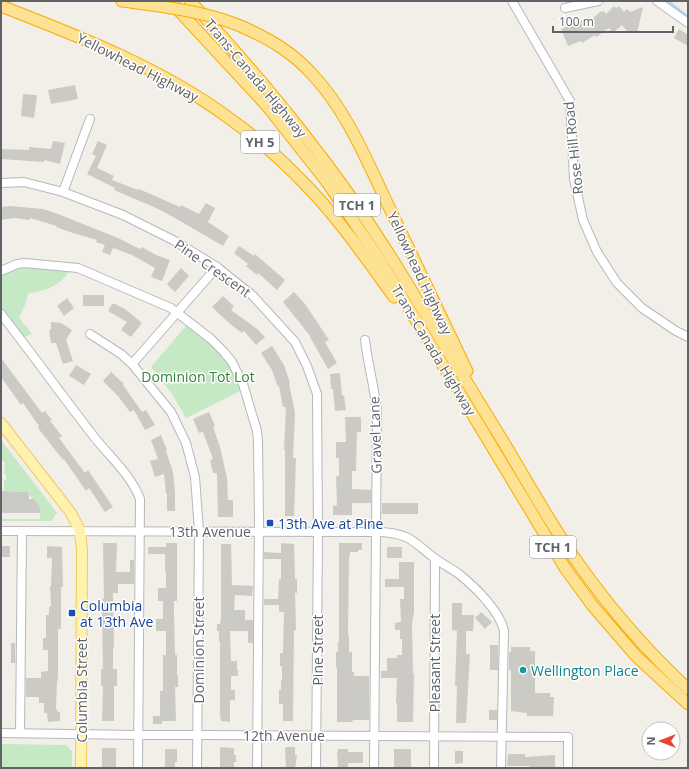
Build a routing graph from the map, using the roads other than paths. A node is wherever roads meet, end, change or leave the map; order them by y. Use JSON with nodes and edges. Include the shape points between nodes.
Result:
{"nodes":[{"id":1,"x":170,"y":1,"type":"edge"},
{"id":2,"x":190,"y":1,"type":"edge"},
{"id":3,"x":512,"y":1,"type":"edge"},
{"id":4,"x":598,"y":1,"type":"edge"},
{"id":5,"x":657,"y":1,"type":"edge"},
{"id":6,"x":126,"y":2,"type":"edge"},
{"id":7,"x":1,"y":6,"type":"edge"},
{"id":8,"x":565,"y":8,"type":"dead end"},
{"id":9,"x":688,"y":23,"type":"edge"},
{"id":10,"x":90,"y":119,"type":"dead end"},
{"id":11,"x":1,"y":183,"type":"edge"},
{"id":12,"x":63,"y":192,"type":"junction"},
{"id":13,"x":217,"y":267,"type":"junction"},
{"id":14,"x":1,"y":271,"type":"edge"},
{"id":15,"x":177,"y":312,"type":"junction"},
{"id":16,"x":1,"y":314,"type":"edge"},
{"id":17,"x":90,"y":334,"type":"dead end"},
{"id":18,"x":688,"y":337,"type":"edge"},
{"id":19,"x":365,"y":340,"type":"dead end"},
{"id":20,"x":132,"y":364,"type":"junction"},
{"id":21,"x":445,"y":369,"type":"junction"},
{"id":22,"x":1,"y":423,"type":"edge"},
{"id":23,"x":495,"y":429,"type":"junction"},
{"id":24,"x":1,"y":531,"type":"edge"},
{"id":25,"x":22,"y":531,"type":"junction"},
{"id":26,"x":80,"y":531,"type":"junction"},
{"id":27,"x":140,"y":531,"type":"junction"},
{"id":28,"x":199,"y":531,"type":"junction"},
{"id":29,"x":318,"y":531,"type":"junction"},
{"id":30,"x":259,"y":532,"type":"junction"},
{"id":31,"x":376,"y":532,"type":"junction"},
{"id":32,"x":435,"y":558,"type":"junction"},
{"id":33,"x":688,"y":688,"type":"edge"},
{"id":34,"x":688,"y":704,"type":"edge"},
{"id":35,"x":1,"y":733,"type":"edge"},
{"id":36,"x":20,"y":733,"type":"junction"},
{"id":37,"x":81,"y":734,"type":"junction"},
{"id":38,"x":198,"y":735,"type":"junction"},
{"id":39,"x":257,"y":735,"type":"junction"},
{"id":40,"x":316,"y":735,"type":"junction"},
{"id":41,"x":139,"y":736,"type":"junction"},
{"id":42,"x":374,"y":736,"type":"junction"},
{"id":43,"x":434,"y":736,"type":"junction"},
{"id":44,"x":501,"y":736,"type":"junction"},
{"id":45,"x":81,"y":768,"type":"edge"},
{"id":46,"x":138,"y":768,"type":"edge"},
{"id":47,"x":198,"y":768,"type":"edge"},
{"id":48,"x":257,"y":768,"type":"edge"},
{"id":49,"x":316,"y":768,"type":"edge"},
{"id":50,"x":374,"y":768,"type":"edge"},
{"id":51,"x":434,"y":768,"type":"edge"},
{"id":52,"x":501,"y":768,"type":"edge"},
{"id":53,"x":568,"y":768,"type":"edge"}],
"edges":[{"from":1,"to":21,"type":"highway","name":"Trans-Canada Highway","number":"TCH 1","via":[[268,107],[327,182],[379,259]]},
{"from":2,"to":23,"type":"highway","name":"Trans-Canada Highway","number":"TCH 1","via":[[303,133],[357,206]]},
{"from":3,"to":18,"type":"street","name":"Rose Hill Road","via":[[570,101],[574,179],[583,220],[597,252],[617,282],[642,308]]},
{"from":4,"to":8,"type":"street"},
{"from":5,"to":9,"type":"street"},
{"from":6,"to":23,"type":"highway","name":"Yellowhead Highway","bridge":true,"via":[[220,18],[269,40],[290,53],[312,74],[335,103],[361,148]]},
{"from":7,"to":21,"type":"highway","name":"Yellowhead Highway","number":"YH 5","via":[[64,30],[154,72],[191,92],[262,144],[326,207]]},
{"from":10,"to":12,"type":"street"},
{"from":11,"to":12,"type":"street","name":"Pine Crescent","via":[[24,182]]},
{"from":12,"to":13,"type":"street","name":"Pine Crescent","via":[[123,216],[175,241]]},
{"from":13,"to":15,"type":"street"},
{"from":13,"to":29,"type":"street","name":"Pine Crescent","via":[[252,295],[296,342],[308,366],[317,394]]},
{"from":14,"to":15,"type":"street","via":[[25,263],[78,268]]},
{"from":15,"to":20,"type":"street"},
{"from":15,"to":30,"type":"street","via":[[224,352],[243,384],[257,431]]},
{"from":16,"to":27,"type":"street","via":[[137,490],[141,508]]},
{"from":17,"to":20,"type":"street","name":"Dominion Street"},
{"from":19,"to":31,"type":"street","name":"Gravel Lane","via":[[377,413]]},
{"from":20,"to":28,"type":"street","name":"Dominion Street","via":[[171,412],[186,443],[195,477]]},
{"from":21,"to":34,"type":"highway","name":"Trans-Canada Highway","number":"TCH 1","via":[[565,568],[592,605],[636,656]]},
{"from":22,"to":26,"type":"main road","name":"Columbia Street","via":[[71,513]]},
{"from":23,"to":33,"type":"highway","name":"Trans-Canada Highway","number":"TCH 1","via":[[548,516],[602,596]]},
{"from":24,"to":25,"type":"street","name":"13th Avenue"},
{"from":25,"to":26,"type":"street","name":"13th Avenue"},
{"from":25,"to":36,"type":"street"},
{"from":26,"to":27,"type":"street","name":"13th Avenue"},
{"from":26,"to":37,"type":"main road","name":"Columbia Street"},
{"from":27,"to":28,"type":"street","name":"13th Avenue"},
{"from":27,"to":41,"type":"street"},
{"from":28,"to":30,"type":"street","name":"13th Avenue"},
{"from":28,"to":38,"type":"street","name":"Dominion Street"},
{"from":29,"to":30,"type":"street","name":"13th Avenue"},
{"from":29,"to":31,"type":"street","name":"13th Avenue"},
{"from":29,"to":40,"type":"street","name":"Pine Street"},
{"from":30,"to":39,"type":"street"},
{"from":31,"to":32,"type":"street","name":"13th Avenue","via":[[391,532],[407,537]]},
{"from":31,"to":42,"type":"street","name":"Gravel Lane"},
{"from":32,"to":43,"type":"street","name":"Pleasant Street"},
{"from":32,"to":44,"type":"street","name":"13th Avenue","via":[[459,574],[481,595],[501,622],[504,631]]},
{"from":35,"to":36,"type":"street","name":"12th Avenue"},
{"from":36,"to":37,"type":"street","name":"12th Avenue"},
{"from":37,"to":41,"type":"street","name":"12th Avenue"},
{"from":37,"to":45,"type":"main road","name":"Columbia Street"},
{"from":38,"to":39,"type":"street","name":"12th Avenue"},
{"from":38,"to":41,"type":"street","name":"12th Avenue"},
{"from":38,"to":47,"type":"street","name":"Dominion Street"},
{"from":39,"to":40,"type":"street","name":"12th Avenue"},
{"from":39,"to":48,"type":"street"},
{"from":40,"to":42,"type":"street","name":"12th Avenue"},
{"from":40,"to":49,"type":"street","name":"Pine Street"},
{"from":41,"to":46,"type":"street"},
{"from":42,"to":43,"type":"street","name":"12th Avenue"},
{"from":42,"to":50,"type":"street","name":"Gravel Lane"},
{"from":43,"to":44,"type":"street","name":"12th Avenue"},
{"from":43,"to":51,"type":"street","name":"Pleasant Street"},
{"from":44,"to":52,"type":"street","name":"13th Avenue"},
{"from":44,"to":53,"type":"street","name":"12th Avenue","via":[[568,737]]}]}
